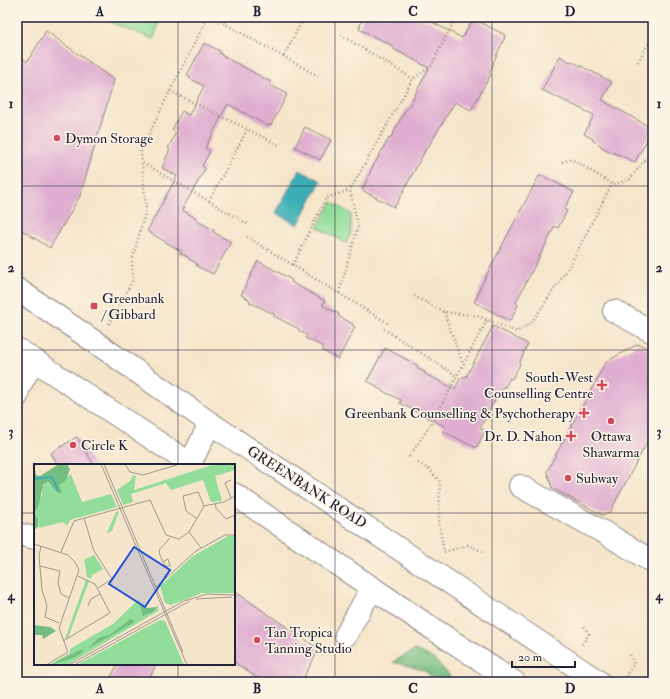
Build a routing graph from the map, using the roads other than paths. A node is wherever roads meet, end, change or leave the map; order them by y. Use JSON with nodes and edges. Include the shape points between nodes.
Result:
{"nodes":[{"id":1,"x":17,"y":289,"type":"edge"},
{"id":2,"x":614,"y":311,"type":"dead end"},
{"id":3,"x":653,"y":332,"type":"edge"},
{"id":4,"x":25,"y":355,"type":"edge"},
{"id":5,"x":17,"y":396,"type":"edge"},
{"id":6,"x":210,"y":423,"type":"junction"},
{"id":7,"x":191,"y":464,"type":"edge"},
{"id":8,"x":520,"y":486,"type":"dead end"},
{"id":9,"x":235,"y":495,"type":"edge"},
{"id":10,"x":17,"y":534,"type":"edge"},
{"id":11,"x":34,"y":538,"type":"edge"},
{"id":12,"x":653,"y":562,"type":"edge"},
{"id":13,"x":374,"y":589,"type":"junction"},
{"id":14,"x":346,"y":635,"type":"dead end"},
{"id":15,"x":514,"y":682,"type":"edge"},
{"id":16,"x":599,"y":682,"type":"edge"}],
"edges":[{"from":1,"to":6,"type":"main road","name":"GREENBANK ROAD"},
{"from":2,"to":3,"type":"main road"},
{"from":4,"to":5,"type":"main road"},
{"from":4,"to":7,"type":"main road"},
{"from":6,"to":7,"type":"main road"},
{"from":6,"to":16,"type":"main road","name":"GREENBANK ROAD"},
{"from":8,"to":12,"type":"main road"},
{"from":9,"to":13,"type":"main road"},
{"from":10,"to":11,"type":"main road"},
{"from":13,"to":14,"type":"main road"},
{"from":13,"to":15,"type":"main road"}]}
